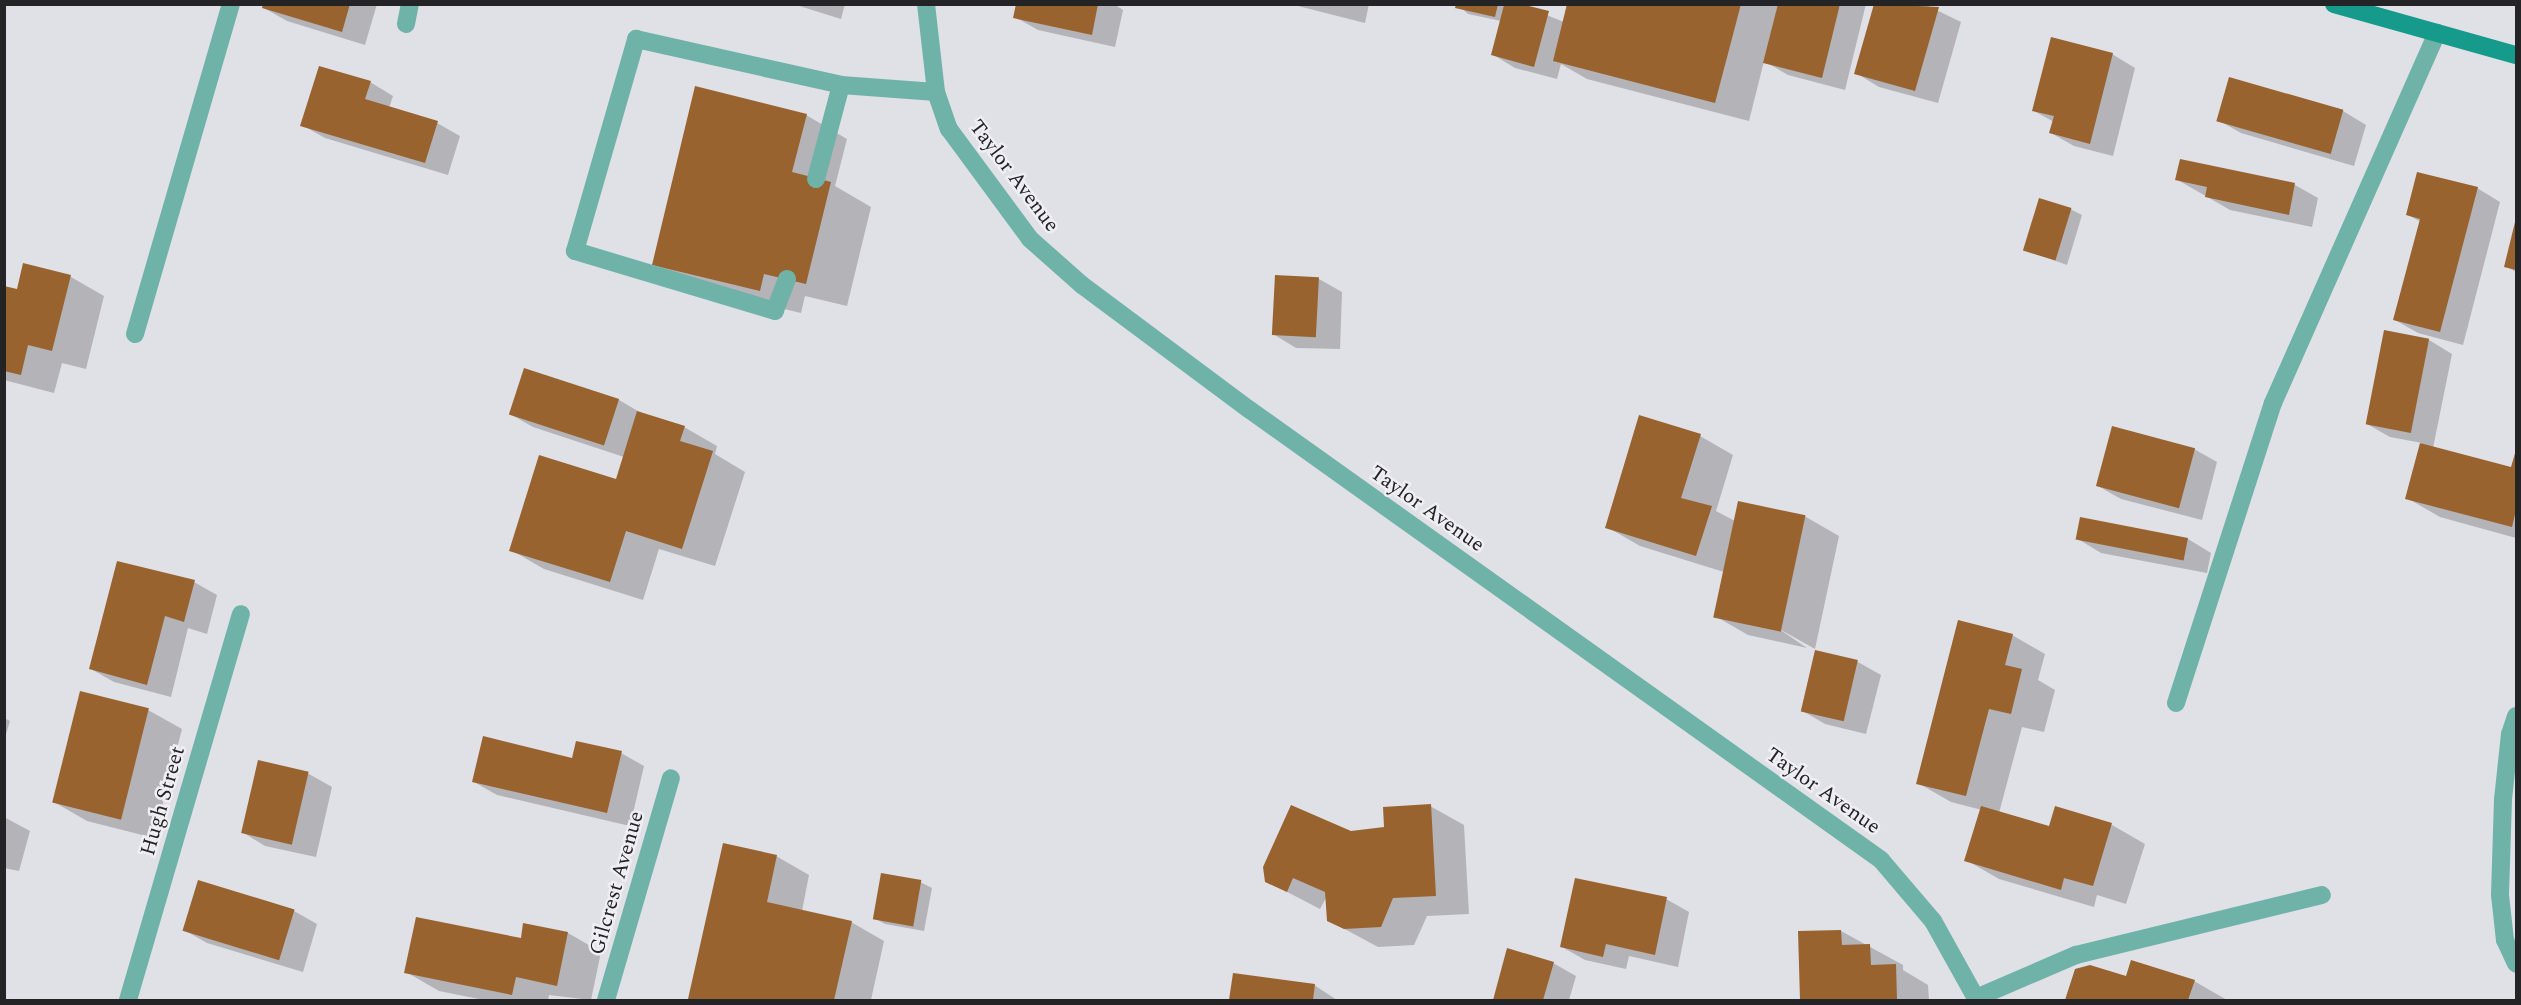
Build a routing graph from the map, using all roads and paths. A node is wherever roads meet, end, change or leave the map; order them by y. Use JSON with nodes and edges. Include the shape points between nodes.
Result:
{"nodes":[{"id":1,"x":231,"y":4,"type":"edge"},
{"id":2,"x":410,"y":4,"type":"edge"},
{"id":3,"x":926,"y":4,"type":"edge"},
{"id":4,"x":2334,"y":4,"type":"edge"},
{"id":5,"x":406,"y":24,"type":"dead end"},
{"id":6,"x":2437,"y":33,"type":"junction"},
{"id":7,"x":2517,"y":55,"type":"edge"},
{"id":8,"x":841,"y":85,"type":"junction"},
{"id":9,"x":936,"y":92,"type":"junction"},
{"id":10,"x":816,"y":178,"type":"dead end"},
{"id":11,"x":788,"y":279,"type":"dead end"},
{"id":12,"x":135,"y":334,"type":"dead end"},
{"id":13,"x":241,"y":614,"type":"dead end"},
{"id":14,"x":2176,"y":703,"type":"dead end"},
{"id":15,"x":2517,"y":716,"type":"edge"},
{"id":16,"x":671,"y":778,"type":"dead end"},
{"id":17,"x":2322,"y":895,"type":"dead end"},
{"id":18,"x":2517,"y":964,"type":"edge"},
{"id":19,"x":1976,"y":999,"type":"edge"},
{"id":20,"x":128,"y":1000,"type":"edge"},
{"id":21,"x":606,"y":1000,"type":"edge"}],
"edges":[{"from":1,"to":12,"type":"street"},
{"from":2,"to":5,"type":"street"},
{"from":3,"to":9,"type":"street","name":"Taylor Avenue"},
{"from":4,"to":6,"type":"main road"},
{"from":6,"to":7,"type":"main road"},
{"from":6,"to":14,"type":"street","via":[[2273,403]]},
{"from":8,"to":9,"type":"street"},
{"from":8,"to":10,"type":"street"},
{"from":8,"to":11,"type":"street","via":[[636,39],[575,251],[775,311]]},
{"from":9,"to":19,"type":"street","name":"Taylor Avenue","via":[[949,129],[984,182],[1030,239],[1082,285],[1269,424],[1881,860],[1933,921]]},
{"from":13,"to":20,"type":"street","name":"Hugh Street"},
{"from":15,"to":18,"type":"street","via":[[2510,734],[2500,895],[2505,940]]},
{"from":16,"to":21,"type":"street","name":"Gilcrest Avenue"},
{"from":17,"to":19,"type":"street","via":[[2076,955]]}]}
